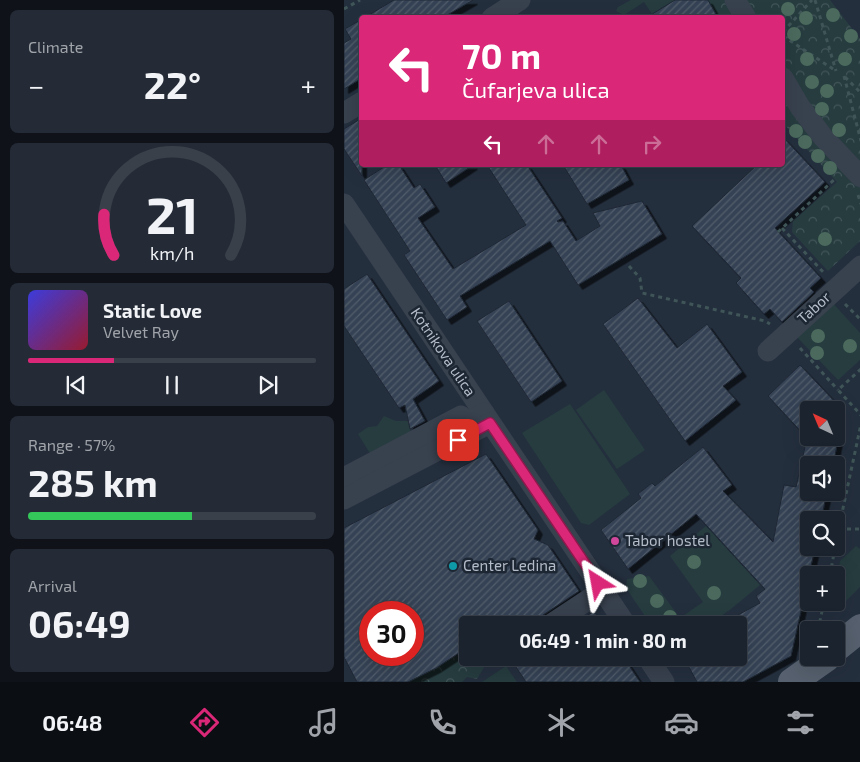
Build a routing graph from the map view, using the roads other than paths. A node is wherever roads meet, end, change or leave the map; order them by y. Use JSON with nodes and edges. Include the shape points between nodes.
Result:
{"nodes":[{"id":1,"x":520,"y":0,"type":"edge"},
{"id":2,"x":735,"y":0,"type":"edge"},
{"id":3,"x":494,"y":10,"type":"edge"},
{"id":4,"x":744,"y":15,"type":"edge"},
{"id":5,"x":785,"y":81,"type":"edge"},
{"id":6,"x":359,"y":104,"type":"edge"},
{"id":7,"x":344,"y":113,"type":"edge"},
{"id":8,"x":855,"y":171,"type":"edge"},
{"id":9,"x":344,"y":204,"type":"edge"},
{"id":10,"x":860,"y":266,"type":"edge"},
{"id":11,"x":768,"y":351,"type":"dead end"},
{"id":12,"x":487,"y":418,"type":"junction"},
{"id":13,"x":344,"y":478,"type":"edge"},
{"id":14,"x":344,"y":499,"type":"edge"},
{"id":15,"x":602,"y":590,"type":"junction"},
{"id":16,"x":563,"y":616,"type":"edge"},
{"id":17,"x":620,"y":616,"type":"edge"},
{"id":18,"x":860,"y":628,"type":"edge"},
{"id":19,"x":845,"y":643,"type":"edge"},
{"id":20,"x":653,"y":666,"type":"edge"},
{"id":21,"x":819,"y":666,"type":"edge"},
{"id":22,"x":664,"y":682,"type":"edge"},
{"id":23,"x":792,"y":682,"type":"edge"}],
"edges":[{"from":1,"to":3,"type":"street"},
{"from":2,"to":4,"type":"street"},
{"from":5,"to":8,"type":"street","via":[[822,137]]},
{"from":6,"to":7,"type":"street"},
{"from":9,"to":12,"type":"street","name":"Kotnikova ulica"},
{"from":10,"to":11,"type":"street","name":"Tabor"},
{"from":12,"to":13,"type":"street","via":[[467,424],[462,416]]},
{"from":12,"to":14,"type":"street"},
{"from":12,"to":15,"type":"street","name":"Kotnikova ulica"},
{"from":15,"to":16,"type":"street"},
{"from":15,"to":17,"type":"street","name":"Kotnikova ulica"},
{"from":18,"to":19,"type":"main road"},
{"from":20,"to":22,"type":"street"},
{"from":21,"to":23,"type":"main road"}]}
